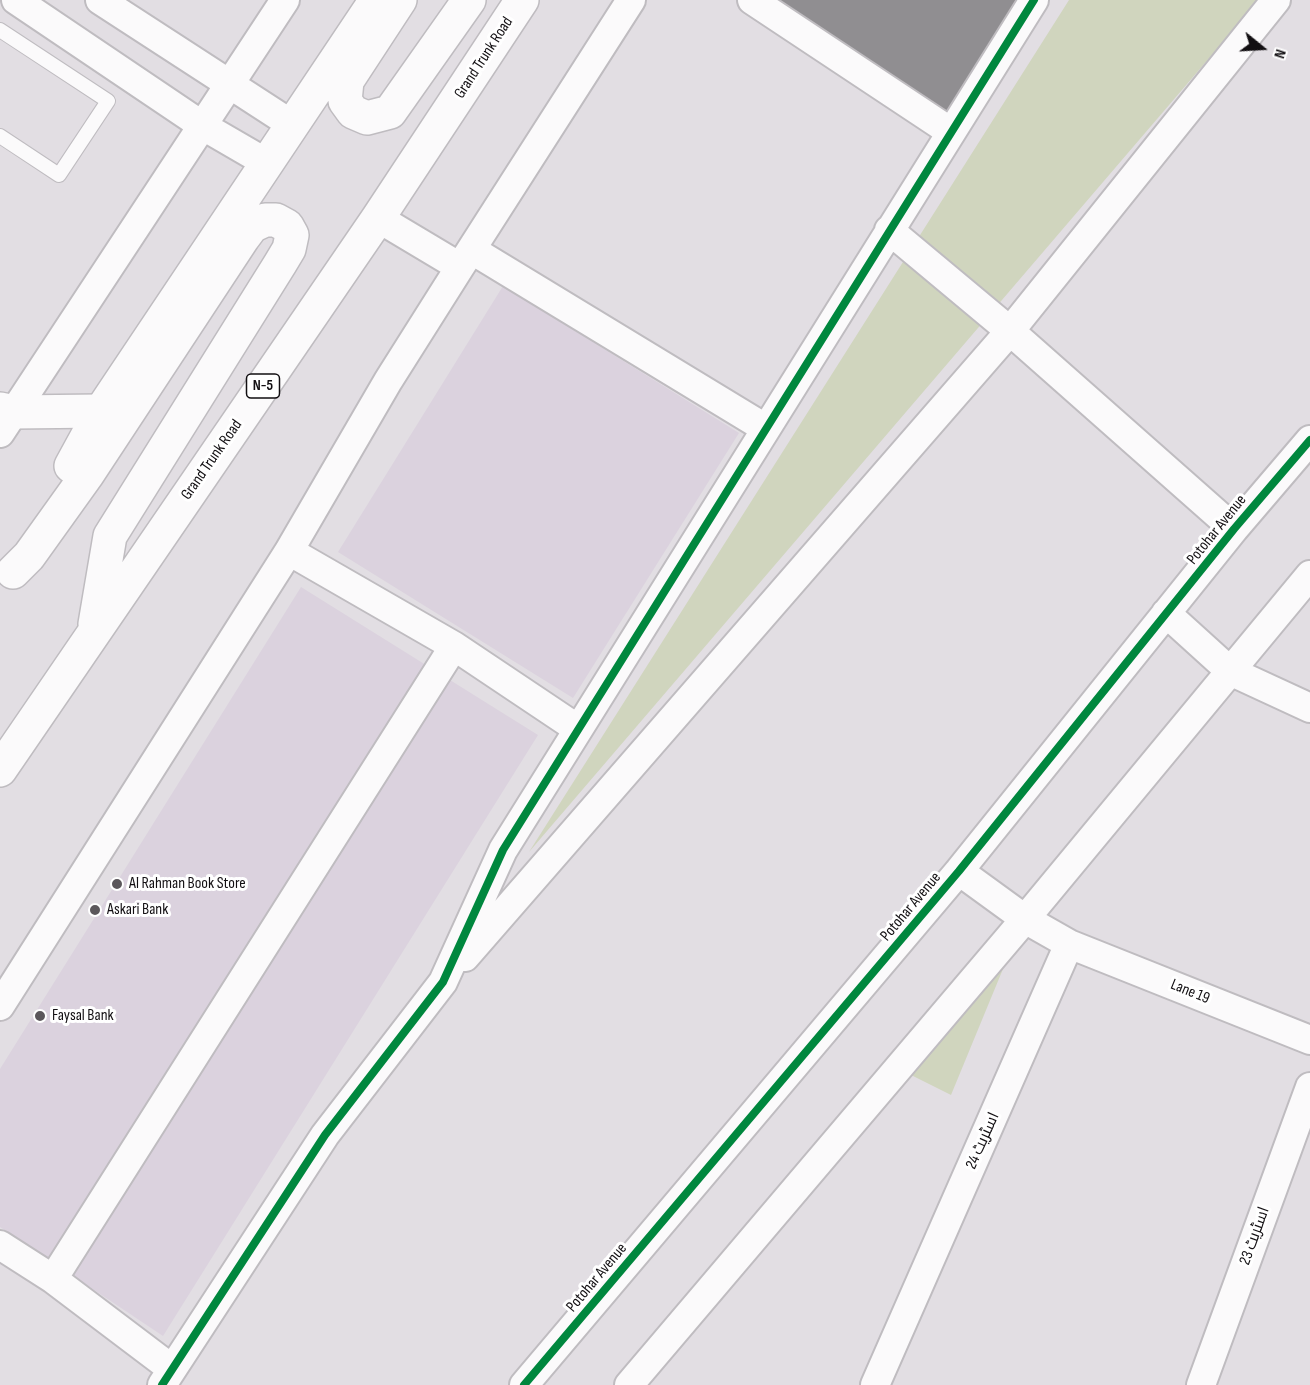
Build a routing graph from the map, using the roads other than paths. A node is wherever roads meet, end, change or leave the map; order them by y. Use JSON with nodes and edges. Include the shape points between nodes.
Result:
{"nodes":[{"id":1,"x":16,"y":0,"type":"edge"},
{"id":2,"x":100,"y":0,"type":"edge"},
{"id":3,"x":285,"y":0,"type":"edge"},
{"id":4,"x":376,"y":0,"type":"edge"},
{"id":5,"x":400,"y":0,"type":"edge"},
{"id":6,"x":469,"y":0,"type":"edge"},
{"id":7,"x":522,"y":0,"type":"edge"},
{"id":8,"x":632,"y":0,"type":"edge"},
{"id":9,"x":752,"y":0,"type":"edge"},
{"id":10,"x":1034,"y":0,"type":"edge"},
{"id":11,"x":1276,"y":0,"type":"edge"},
{"id":12,"x":0,"y":30,"type":"edge"},
{"id":13,"x":230,"y":85,"type":"junction"},
{"id":14,"x":291,"y":124,"type":"junction"},
{"id":15,"x":203,"y":126,"type":"junction"},
{"id":16,"x":951,"y":132,"type":"junction"},
{"id":17,"x":0,"y":136,"type":"edge"},
{"id":18,"x":265,"y":162,"type":"junction"},
{"id":19,"x":378,"y":218,"type":"junction"},
{"id":20,"x":889,"y":230,"type":"junction"},
{"id":21,"x":466,"y":259,"type":"junction"},
{"id":22,"x":1010,"y":331,"type":"junction"},
{"id":23,"x":101,"y":411,"type":"junction"},
{"id":24,"x":5,"y":418,"type":"edge"},
{"id":25,"x":765,"y":428,"type":"junction"},
{"id":26,"x":1310,"y":440,"type":"edge"},
{"id":27,"x":1234,"y":529,"type":"junction"},
{"id":28,"x":289,"y":551,"type":"junction"},
{"id":29,"x":1310,"y":575,"type":"edge"},
{"id":30,"x":7,"y":583,"type":"edge"},
{"id":31,"x":1166,"y":613,"type":"junction"},
{"id":32,"x":94,"y":631,"type":"junction"},
{"id":33,"x":454,"y":646,"type":"junction"},
{"id":34,"x":1230,"y":671,"type":"junction"},
{"id":35,"x":1310,"y":708,"type":"edge"},
{"id":36,"x":578,"y":729,"type":"junction"},
{"id":37,"x":0,"y":770,"type":"edge"},
{"id":38,"x":959,"y":871,"type":"junction"},
{"id":39,"x":1025,"y":919,"type":"junction"},
{"id":40,"x":1069,"y":944,"type":"junction"},
{"id":41,"x":443,"y":982,"type":"junction"},
{"id":42,"x":0,"y":1006,"type":"edge"},
{"id":43,"x":1310,"y":1040,"type":"edge"},
{"id":44,"x":1310,"y":1088,"type":"edge"},
{"id":45,"x":0,"y":1245,"type":"edge"},
{"id":46,"x":53,"y":1279,"type":"junction"},
{"id":47,"x":167,"y":1377,"type":"edge"},
{"id":48,"x":524,"y":1385,"type":"edge"},
{"id":49,"x":628,"y":1385,"type":"edge"},
{"id":50,"x":875,"y":1385,"type":"edge"},
{"id":51,"x":1200,"y":1385,"type":"edge"}],
"edges":[{"from":1,"to":15,"type":"street"},
{"from":2,"to":13,"type":"street"},
{"from":3,"to":13,"type":"street"},
{"from":4,"to":14,"type":"main road"},
{"from":5,"to":6,"type":"main road","via":[[347,81],[345,101],[353,112],[367,118],[390,112]]},
{"from":7,"to":19,"type":"main road","name":"Grand Trunk Road","number":"N-5"},
{"from":8,"to":21,"type":"street"},
{"from":9,"to":16,"type":"street"},
{"from":10,"to":16,"type":"street"},
{"from":11,"to":22,"type":"street"},
{"from":12,"to":17,"type":"lane","via":[[108,101],[58,175]]},
{"from":13,"to":14,"type":"street"},
{"from":13,"to":15,"type":"street"},
{"from":14,"to":18,"type":"main road"},
{"from":15,"to":18,"type":"street"},
{"from":15,"to":24,"type":"street"},
{"from":16,"to":20,"type":"street"},
{"from":18,"to":23,"type":"main road"},
{"from":19,"to":21,"type":"street"},
{"from":19,"to":32,"type":"main road","name":"Grand Trunk Road","number":"N-5"},
{"from":20,"to":22,"type":"street"},
{"from":20,"to":25,"type":"street"},
{"from":21,"to":25,"type":"street"},
{"from":21,"to":28,"type":"street","via":[[388,381]]},
{"from":22,"to":27,"type":"street"},
{"from":22,"to":41,"type":"street"},
{"from":23,"to":24,"type":"main road"},
{"from":23,"to":30,"type":"main road"},
{"from":25,"to":36,"type":"street"},
{"from":26,"to":27,"type":"street","name":"Potohar Avenue"},
{"from":27,"to":31,"type":"street","name":"Potohar Avenue"},
{"from":28,"to":33,"type":"street"},
{"from":28,"to":42,"type":"street"},
{"from":29,"to":34,"type":"street"},
{"from":30,"to":32,"type":"main road","via":[[87,475],[252,226],[265,220],[287,225],[292,236],[285,257],[110,536]]},
{"from":31,"to":34,"type":"street"},
{"from":31,"to":38,"type":"street","name":"Potohar Avenue"},
{"from":32,"to":37,"type":"main road","name":"Grand Trunk Road","number":"N-5"},
{"from":33,"to":36,"type":"street"},
{"from":33,"to":46,"type":"street"},
{"from":34,"to":35,"type":"street"},
{"from":34,"to":39,"type":"street"},
{"from":36,"to":41,"type":"street","via":[[503,850]]},
{"from":38,"to":39,"type":"street"},
{"from":38,"to":48,"type":"street","name":"Potohar Avenue"},
{"from":39,"to":40,"type":"street"},
{"from":39,"to":49,"type":"street"},
{"from":40,"to":43,"type":"street","name":"Lane 19"},
{"from":40,"to":50,"type":"street","name":"اسٹریٹ 24"},
{"from":41,"to":47,"type":"street","via":[[325,1134]]},
{"from":44,"to":51,"type":"street","name":"اسٹریٹ 23"},
{"from":45,"to":46,"type":"street"},
{"from":46,"to":47,"type":"street"}]}
